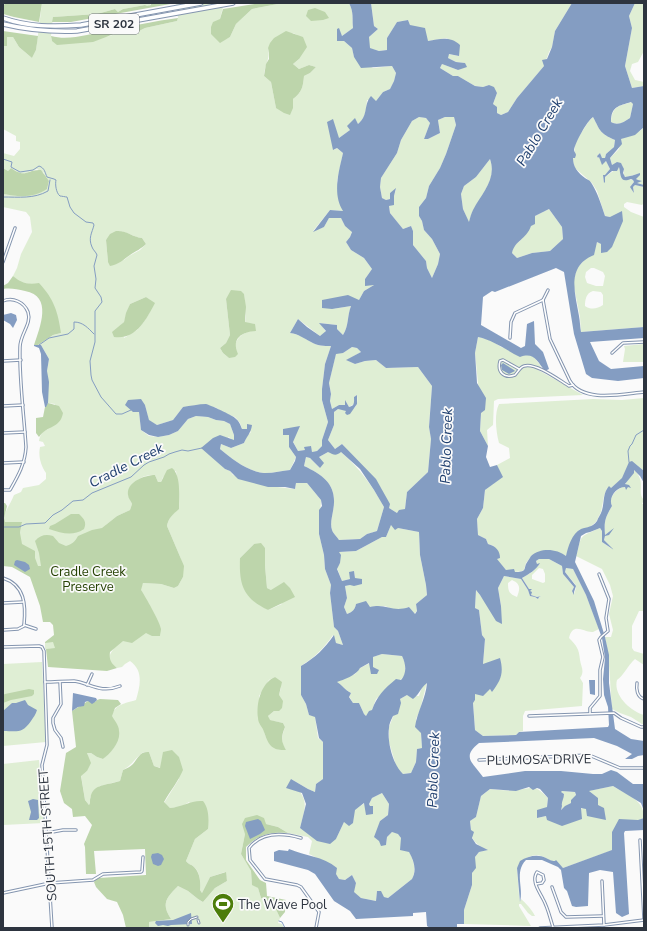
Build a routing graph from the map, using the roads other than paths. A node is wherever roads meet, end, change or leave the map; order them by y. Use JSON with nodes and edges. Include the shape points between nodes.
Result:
{"nodes":[{"id":1,"x":201,"y":3,"type":"edge"},
{"id":2,"x":233,"y":3,"type":"edge"},
{"id":3,"x":228,"y":4,"type":"edge"},
{"id":4,"x":3,"y":18,"type":"edge"},
{"id":5,"x":3,"y":24,"type":"edge"},
{"id":6,"x":15,"y":228,"type":"dead end"},
{"id":7,"x":3,"y":262,"type":"edge"},
{"id":8,"x":548,"y":290,"type":"dead end"},
{"id":9,"x":543,"y":300,"type":"junction"},
{"id":10,"x":3,"y":301,"type":"edge"},
{"id":11,"x":510,"y":338,"type":"dead end"},
{"id":12,"x":644,"y":342,"type":"edge"},
{"id":13,"x":612,"y":353,"type":"dead end"},
{"id":14,"x":20,"y":360,"type":"junction"},
{"id":15,"x":3,"y":361,"type":"edge"},
{"id":16,"x":519,"y":370,"type":"junction"},
{"id":17,"x":573,"y":385,"type":"junction"},
{"id":18,"x":644,"y":392,"type":"edge"},
{"id":19,"x":23,"y":405,"type":"junction"},
{"id":20,"x":3,"y":406,"type":"edge"},
{"id":21,"x":25,"y":432,"type":"junction"},
{"id":22,"x":3,"y":434,"type":"edge"},
{"id":23,"x":24,"y":462,"type":"junction"},
{"id":24,"x":3,"y":463,"type":"edge"},
{"id":25,"x":3,"y":490,"type":"edge"},
{"id":26,"x":599,"y":574,"type":"dead end"},
{"id":27,"x":3,"y":578,"type":"edge"},
{"id":28,"x":23,"y":602,"type":"junction"},
{"id":29,"x":3,"y":603,"type":"edge"},
{"id":30,"x":24,"y":625,"type":"junction"},
{"id":31,"x":36,"y":628,"type":"dead end"},
{"id":32,"x":3,"y":630,"type":"edge"},
{"id":33,"x":3,"y":647,"type":"edge"},
{"id":34,"x":92,"y":674,"type":"dead end"},
{"id":35,"x":45,"y":682,"type":"junction"},
{"id":36,"x":60,"y":682,"type":"junction"},
{"id":37,"x":637,"y":683,"type":"dead end"},
{"id":38,"x":87,"y":685,"type":"junction"},
{"id":39,"x":120,"y":686,"type":"dead end"},
{"id":40,"x":644,"y":699,"type":"edge"},
{"id":41,"x":590,"y":713,"type":"junction"},
{"id":42,"x":529,"y":716,"type":"dead end"},
{"id":43,"x":644,"y":727,"type":"edge"},
{"id":44,"x":63,"y":747,"type":"dead end"},
{"id":45,"x":479,"y":760,"type":"dead end"},
{"id":46,"x":644,"y":768,"type":"edge"},
{"id":47,"x":76,"y":830,"type":"dead end"},
{"id":48,"x":47,"y":833,"type":"junction"},
{"id":49,"x":301,"y":838,"type":"dead end"},
{"id":50,"x":640,"y":840,"type":"dead end"},
{"id":51,"x":143,"y":857,"type":"dead end"},
{"id":52,"x":602,"y":881,"type":"dead end"},
{"id":53,"x":50,"y":883,"type":"junction"},
{"id":54,"x":536,"y":884,"type":"junction"},
{"id":55,"x":552,"y":887,"type":"dead end"},
{"id":56,"x":3,"y":893,"type":"edge"},
{"id":57,"x":197,"y":916,"type":"dead end"},
{"id":58,"x":603,"y":916,"type":"junction"},
{"id":59,"x":644,"y":919,"type":"edge"},
{"id":60,"x":198,"y":920,"type":"dead end"},
{"id":61,"x":199,"y":923,"type":"dead end"},
{"id":62,"x":188,"y":925,"type":"dead end"},
{"id":63,"x":604,"y":925,"type":"junction"},
{"id":64,"x":553,"y":927,"type":"junction"},
{"id":65,"x":52,"y":928,"type":"edge"},
{"id":66,"x":316,"y":928,"type":"edge"},
{"id":67,"x":540,"y":928,"type":"edge"}],
"edges":[{"from":1,"to":4,"type":"highway","number":"SR 202","via":[[80,25],[36,26]]},
{"from":2,"to":3,"type":"highway","number":"SR 202"},
{"from":3,"to":5,"type":"highway","number":"SR 202","via":[[76,31],[36,31]]},
{"from":6,"to":7,"type":"street"},
{"from":8,"to":9,"type":"street"},
{"from":9,"to":11,"type":"street","via":[[515,313],[511,322]]},
{"from":9,"to":17,"type":"street","via":[[550,339]]},
{"from":10,"to":14,"type":"street","via":[[17,300],[28,314],[28,323],[20,341]]},
{"from":12,"to":13,"type":"street","via":[[622,343]]},
{"from":14,"to":15,"type":"street"},
{"from":14,"to":19,"type":"street"},
{"from":16,"to":16,"type":"street","via":[[515,375],[503,375],[500,371],[500,360]]},
{"from":16,"to":17,"type":"street","via":[[524,366],[535,367],[569,386]]},
{"from":17,"to":18,"type":"street","via":[[588,394],[596,395]]},
{"from":19,"to":20,"type":"street"},
{"from":19,"to":21,"type":"street"},
{"from":21,"to":22,"type":"street"},
{"from":21,"to":23,"type":"street"},
{"from":23,"to":24,"type":"street"},
{"from":23,"to":25,"type":"street","via":[[10,490]]},
{"from":26,"to":41,"type":"street","via":[[609,599],[606,612],[608,631],[599,640],[603,657],[600,696],[590,708]]},
{"from":27,"to":28,"type":"street","via":[[15,584],[21,592]]},
{"from":28,"to":29,"type":"street"},
{"from":28,"to":30,"type":"street"},
{"from":30,"to":31,"type":"street"},
{"from":30,"to":32,"type":"street","via":[[18,630]]},
{"from":33,"to":35,"type":"street","name":"SOUTH 15TH STREET","via":[[42,648]]},
{"from":34,"to":38,"type":"street"},
{"from":35,"to":36,"type":"street"},
{"from":35,"to":48,"type":"street","name":"SOUTH 15TH STREET","via":[[47,745],[42,765]]},
{"from":36,"to":38,"type":"street","via":[[73,681]]},
{"from":36,"to":44,"type":"street","via":[[61,704],[52,723]]},
{"from":37,"to":40,"type":"street","via":[[639,696]]},
{"from":38,"to":39,"type":"street","via":[[101,688]]},
{"from":41,"to":42,"type":"street"},
{"from":41,"to":43,"type":"street","via":[[614,713]]},
{"from":45,"to":46,"type":"street","name":"PLUMOSA DRIVE","via":[[589,755],[623,769]]},
{"from":47,"to":48,"type":"street"},
{"from":48,"to":53,"type":"street","name":"SOUTH 15TH STREET"},
{"from":49,"to":66,"type":"street","via":[[274,834],[252,843],[249,848],[250,860],[267,880],[301,887],[319,912]]},
{"from":50,"to":59,"type":"street"},
{"from":51,"to":53,"type":"street","via":[[140,872],[103,874],[92,880]]},
{"from":52,"to":58,"type":"street"},
{"from":53,"to":56,"type":"street"},
{"from":53,"to":65,"type":"street","name":"SOUTH 15TH STREET"},
{"from":54,"to":54,"type":"street","via":[[535,875],[538,872],[543,875],[544,880]]},
{"from":54,"to":64,"type":"street"},
{"from":55,"to":58,"type":"street","via":[[561,912],[566,917]]},
{"from":57,"to":62,"type":"street","via":[[191,919]]},
{"from":58,"to":63,"type":"street"},
{"from":59,"to":63,"type":"street"},
{"from":60,"to":61,"type":"street"},
{"from":63,"to":64,"type":"street"},
{"from":64,"to":67,"type":"street"}]}
